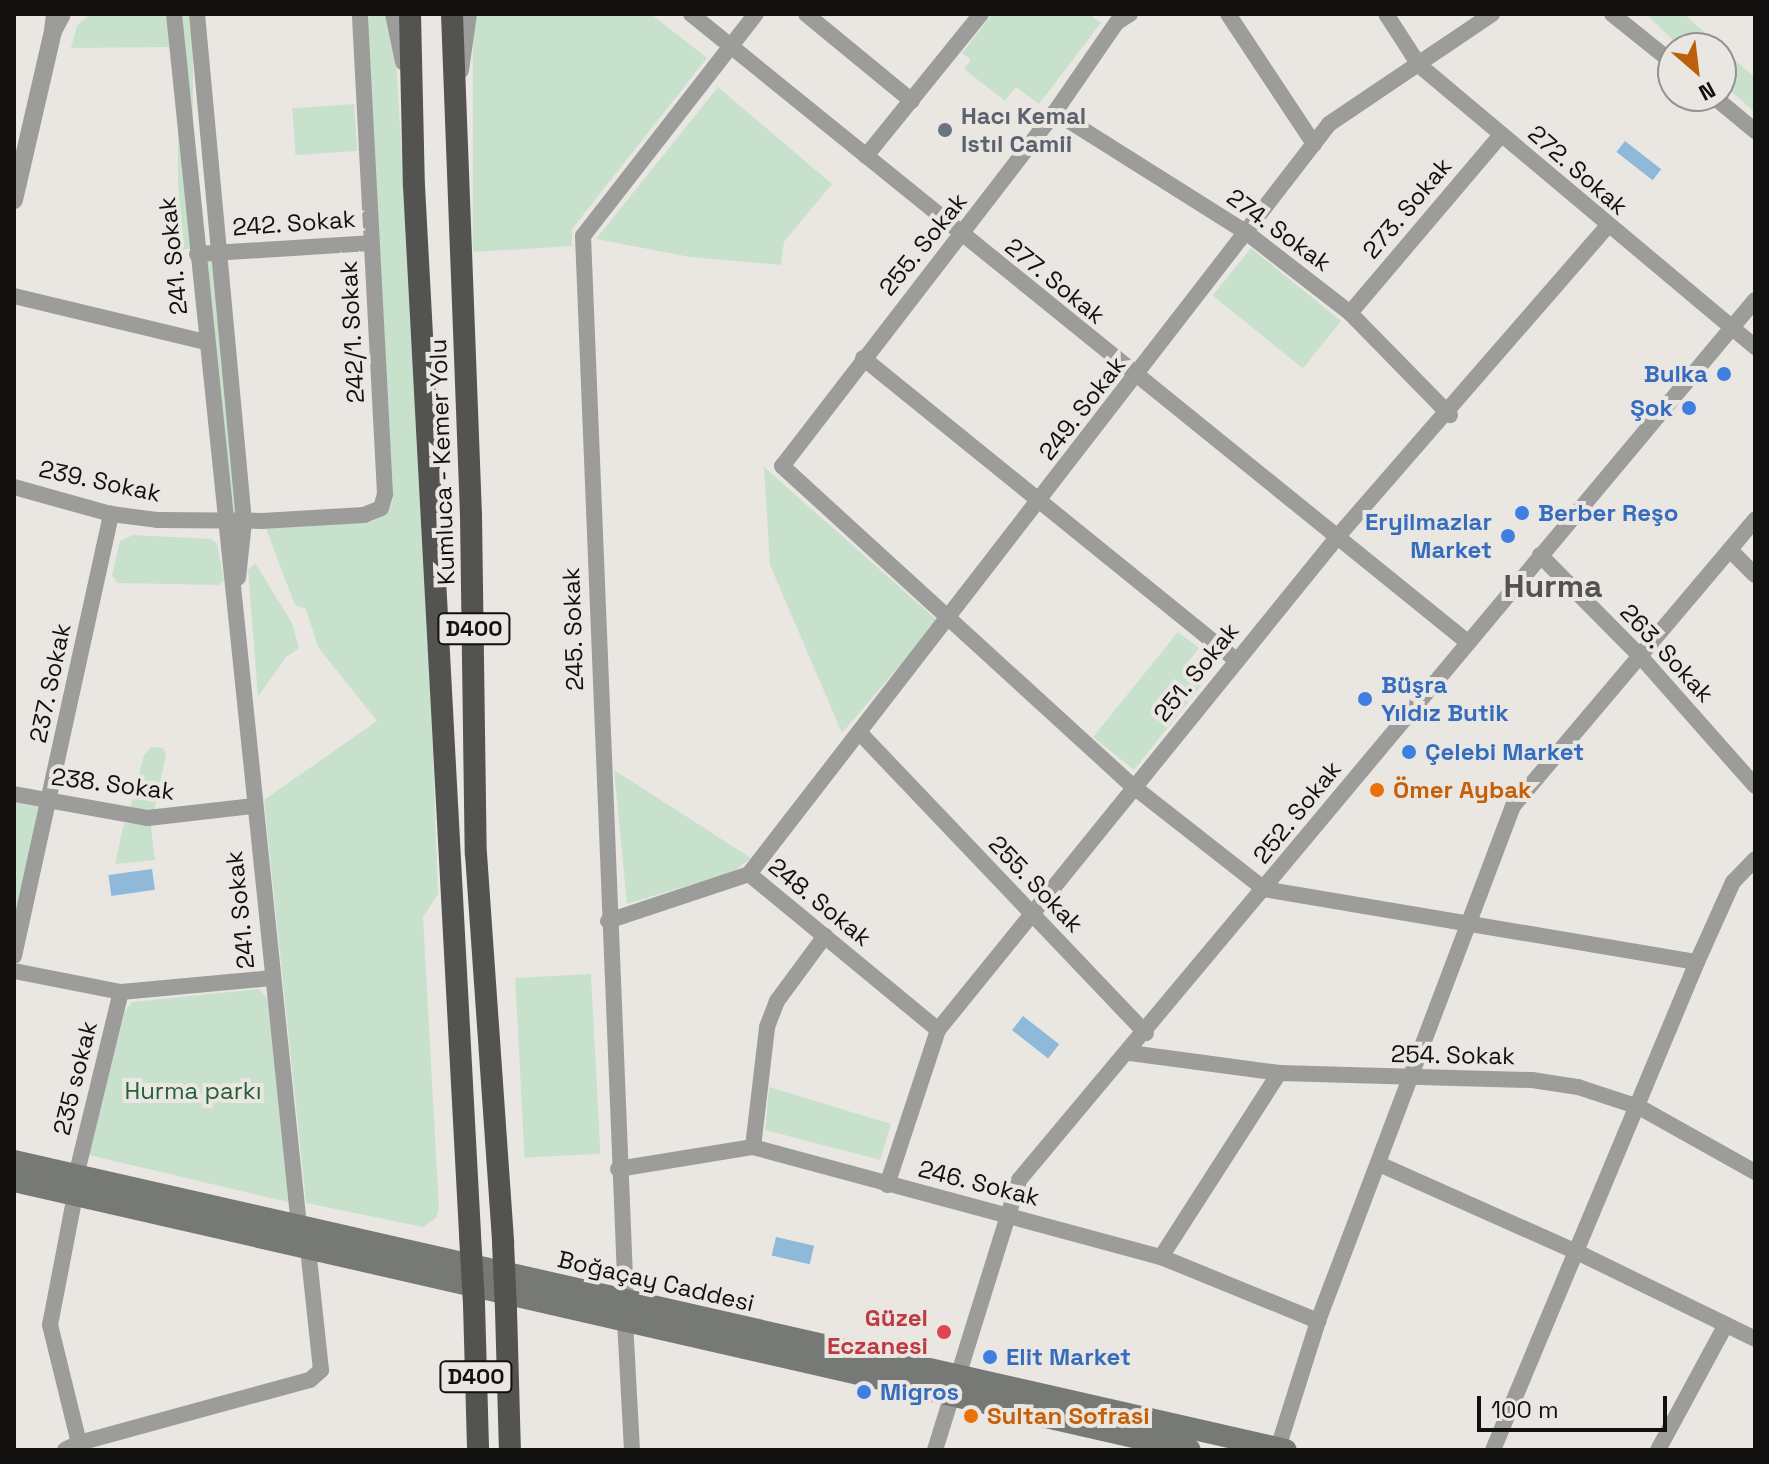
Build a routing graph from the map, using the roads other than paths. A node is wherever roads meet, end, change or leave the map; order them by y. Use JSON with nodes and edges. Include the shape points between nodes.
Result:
{"nodes":[{"id":1,"x":62,"y":14,"type":"edge"},
{"id":2,"x":174,"y":14,"type":"edge"},
{"id":3,"x":197,"y":14,"type":"edge"},
{"id":4,"x":360,"y":14,"type":"edge"},
{"id":5,"x":394,"y":14,"type":"edge"},
{"id":6,"x":410,"y":14,"type":"edge"},
{"id":7,"x":452,"y":14,"type":"edge"},
{"id":8,"x":468,"y":14,"type":"edge"},
{"id":9,"x":691,"y":14,"type":"edge"},
{"id":10,"x":756,"y":14,"type":"edge"},
{"id":11,"x":806,"y":14,"type":"edge"},
{"id":12,"x":981,"y":14,"type":"edge"},
{"id":13,"x":1228,"y":14,"type":"edge"},
{"id":14,"x":1386,"y":14,"type":"edge"},
{"id":15,"x":1492,"y":14,"type":"edge"},
{"id":16,"x":1612,"y":14,"type":"edge"},
{"id":17,"x":1117,"y":17,"type":"edge"},
{"id":18,"x":54,"y":23,"type":"edge"},
{"id":19,"x":730,"y":45,"type":"junction"},
{"id":20,"x":1657,"y":50,"type":"edge"},
{"id":21,"x":1419,"y":65,"type":"junction"},
{"id":22,"x":412,"y":82,"type":"junction"},
{"id":23,"x":454,"y":96,"type":"junction"},
{"id":24,"x":912,"y":101,"type":"junction"},
{"id":25,"x":1055,"y":112,"type":"junction"},
{"id":26,"x":1732,"y":112,"type":"edge"},
{"id":27,"x":1755,"y":131,"type":"edge"},
{"id":28,"x":1501,"y":135,"type":"junction"},
{"id":29,"x":20,"y":142,"type":"edge"},
{"id":30,"x":1314,"y":144,"type":"junction"},
{"id":31,"x":866,"y":156,"type":"junction"},
{"id":32,"x":14,"y":200,"type":"edge"},
{"id":33,"x":1607,"y":227,"type":"junction"},
{"id":34,"x":1247,"y":233,"type":"junction"},
{"id":35,"x":962,"y":236,"type":"junction"},
{"id":36,"x":370,"y":243,"type":"junction"},
{"id":37,"x":221,"y":252,"type":"junction"},
{"id":38,"x":197,"y":254,"type":"junction"},
{"id":39,"x":14,"y":296,"type":"edge"},
{"id":40,"x":1755,"y":300,"type":"edge"},
{"id":41,"x":1350,"y":313,"type":"junction"},
{"id":42,"x":1732,"y":327,"type":"junction"},
{"id":43,"x":206,"y":342,"type":"junction"},
{"id":44,"x":1755,"y":347,"type":"edge"},
{"id":45,"x":863,"y":358,"type":"junction"},
{"id":46,"x":1136,"y":378,"type":"junction"},
{"id":47,"x":1448,"y":413,"type":"junction"},
{"id":48,"x":14,"y":487,"type":"edge"},
{"id":49,"x":1041,"y":501,"type":"junction"},
{"id":50,"x":111,"y":514,"type":"junction"},
{"id":51,"x":1755,"y":520,"type":"edge"},
{"id":52,"x":223,"y":522,"type":"junction"},
{"id":53,"x":244,"y":522,"type":"junction"},
{"id":54,"x":1339,"y":535,"type":"junction"},
{"id":55,"x":1730,"y":550,"type":"junction"},
{"id":56,"x":1540,"y":555,"type":"junction"},
{"id":57,"x":1755,"y":575,"type":"edge"},
{"id":58,"x":236,"y":589,"type":"junction"},
{"id":59,"x":951,"y":617,"type":"junction"},
{"id":60,"x":1466,"y":641,"type":"junction"},
{"id":61,"x":1641,"y":657,"type":"junction"},
{"id":62,"x":1236,"y":660,"type":"junction"},
{"id":63,"x":859,"y":732,"type":"junction"},
{"id":64,"x":1755,"y":786,"type":"edge"},
{"id":65,"x":1134,"y":787,"type":"junction"},
{"id":66,"x":14,"y":794,"type":"edge"},
{"id":67,"x":50,"y":802,"type":"junction"},
{"id":68,"x":254,"y":806,"type":"junction"},
{"id":69,"x":1755,"y":859,"type":"edge"},
{"id":70,"x":749,"y":874,"type":"junction"},
{"id":71,"x":1264,"y":889,"type":"junction"},
{"id":72,"x":1032,"y":914,"type":"junction"},
{"id":73,"x":608,"y":921,"type":"junction"},
{"id":74,"x":1467,"y":923,"type":"junction"},
{"id":75,"x":825,"y":936,"type":"junction"},
{"id":76,"x":14,"y":956,"type":"edge"},
{"id":77,"x":1697,"y":962,"type":"junction"},
{"id":78,"x":14,"y":971,"type":"edge"},
{"id":79,"x":271,"y":978,"type":"junction"},
{"id":80,"x":121,"y":992,"type":"junction"},
{"id":81,"x":938,"y":1030,"type":"junction"},
{"id":82,"x":1146,"y":1033,"type":"junction"},
{"id":83,"x":1130,"y":1053,"type":"junction"},
{"id":84,"x":1279,"y":1073,"type":"junction"},
{"id":85,"x":1411,"y":1079,"type":"junction"},
{"id":86,"x":1639,"y":1107,"type":"junction"},
{"id":87,"x":753,"y":1147,"type":"junction"},
{"id":88,"x":14,"y":1161,"type":"edge"},
{"id":89,"x":1379,"y":1164,"type":"junction"},
{"id":90,"x":618,"y":1169,"type":"junction"},
{"id":91,"x":1755,"y":1172,"type":"edge"},
{"id":92,"x":14,"y":1181,"type":"edge"},
{"id":93,"x":75,"y":1185,"type":"junction"},
{"id":94,"x":887,"y":1185,"type":"junction"},
{"id":95,"x":1008,"y":1216,"type":"junction"},
{"id":96,"x":299,"y":1226,"type":"junction"},
{"id":97,"x":308,"y":1248,"type":"junction"},
{"id":98,"x":1577,"y":1252,"type":"junction"},
{"id":99,"x":1161,"y":1257,"type":"junction"},
{"id":100,"x":626,"y":1311,"type":"junction"},
{"id":101,"x":1318,"y":1321,"type":"junction"},
{"id":102,"x":1725,"y":1326,"type":"junction"},
{"id":103,"x":1755,"y":1339,"type":"edge"},
{"id":104,"x":956,"y":1385,"type":"junction"},
{"id":105,"x":72,"y":1447,"type":"edge"},
{"id":106,"x":1282,"y":1449,"type":"edge"},
{"id":107,"x":478,"y":1450,"type":"edge"},
{"id":108,"x":510,"y":1450,"type":"edge"},
{"id":109,"x":632,"y":1450,"type":"edge"},
{"id":110,"x":935,"y":1450,"type":"edge"},
{"id":111,"x":1190,"y":1450,"type":"edge"},
{"id":112,"x":1493,"y":1450,"type":"edge"},
{"id":113,"x":1658,"y":1450,"type":"edge"}],
"edges":[{"from":1,"to":18,"type":"street"},
{"from":2,"to":38,"type":"street","name":"241. Sokak"},
{"from":3,"to":37,"type":"street","name":"241. Sokak"},
{"from":4,"to":36,"type":"street","name":"242/1. Sokak"},
{"from":5,"to":22,"type":"street"},
{"from":6,"to":22,"type":"highway","name":"Kumluca - Kemer Yolu","number":"D400"},
{"from":7,"to":23,"type":"highway","name":"Kumluca - Kemer Yolu","number":"D400"},
{"from":8,"to":23,"type":"street"},
{"from":9,"to":19,"type":"street","name":"277. Sokak"},
{"from":10,"to":19,"type":"street","name":"245. Sokak"},
{"from":11,"to":24,"type":"street"},
{"from":12,"to":24,"type":"street"},
{"from":13,"to":30,"type":"street"},
{"from":14,"to":21,"type":"street","name":"272. Sokak"},
{"from":15,"to":21,"type":"street","name":"249. Sokak"},
{"from":16,"to":20,"type":"street"},
{"from":17,"to":25,"type":"street","name":"255. Sokak"},
{"from":18,"to":29,"type":"street"},
{"from":19,"to":31,"type":"street","name":"277. Sokak"},
{"from":19,"to":73,"type":"street","name":"245. Sokak","via":[[583,236]]},
{"from":21,"to":28,"type":"street","name":"272. Sokak"},
{"from":21,"to":30,"type":"street","name":"249. Sokak","via":[[1329,124]]},
{"from":22,"to":107,"type":"highway","name":"Kumluca - Kemer Yolu","number":"D400","bridge":true},
{"from":23,"to":108,"type":"highway","name":"Kumluca - Kemer Yolu","number":"D400","bridge":true,"via":[[471,516],[476,854],[503,1243]]},
{"from":24,"to":31,"type":"street"},
{"from":25,"to":34,"type":"street","name":"274. Sokak"},
{"from":25,"to":35,"type":"street","name":"255. Sokak"},
{"from":26,"to":27,"type":"street"},
{"from":28,"to":33,"type":"street","name":"272. Sokak"},
{"from":28,"to":41,"type":"street","name":"273. Sokak"},
{"from":29,"to":32,"type":"street"},
{"from":30,"to":34,"type":"street","name":"249. Sokak"},
{"from":31,"to":35,"type":"street","name":"277. Sokak"},
{"from":33,"to":42,"type":"street","name":"272. Sokak"},
{"from":33,"to":47,"type":"street","name":"251. Sokak"},
{"from":34,"to":41,"type":"street","name":"274. Sokak"},
{"from":34,"to":46,"type":"street","name":"249. Sokak"},
{"from":35,"to":45,"type":"street","name":"255. Sokak"},
{"from":35,"to":46,"type":"street","name":"277. Sokak"},
{"from":36,"to":37,"type":"street","name":"242. Sokak"},
{"from":36,"to":53,"type":"street","name":"242/1. Sokak","via":[[384,502],[364,515]]},
{"from":37,"to":38,"type":"street","name":"242. Sokak"},
{"from":37,"to":53,"type":"street","name":"241. Sokak"},
{"from":38,"to":43,"type":"street","name":"241. Sokak"},
{"from":39,"to":43,"type":"street"},
{"from":40,"to":42,"type":"street","name":"252. Sokak"},
{"from":41,"to":47,"type":"street","name":"274. Sokak"},
{"from":42,"to":44,"type":"street","name":"272. Sokak"},
{"from":42,"to":56,"type":"street","name":"252. Sokak"},
{"from":43,"to":52,"type":"street","name":"241. Sokak"},
{"from":45,"to":49,"type":"street"},
{"from":45,"to":59,"type":"street","name":"255. Sokak","via":[[782,466]]},
{"from":46,"to":49,"type":"street","name":"249. Sokak"},
{"from":46,"to":54,"type":"street","name":"277. Sokak"},
{"from":47,"to":54,"type":"street","name":"251. Sokak"},
{"from":48,"to":50,"type":"street","name":"239. Sokak"},
{"from":49,"to":59,"type":"street","name":"249. Sokak"},
{"from":49,"to":62,"type":"street"},
{"from":50,"to":52,"type":"street","name":"239. Sokak"},
{"from":50,"to":67,"type":"street","name":"237. Sokak"},
{"from":51,"to":55,"type":"street"},
{"from":52,"to":53,"type":"street","name":"239. Sokak"},
{"from":52,"to":58,"type":"street","name":"241. Sokak"},
{"from":53,"to":58,"type":"street","name":"241. Sokak"},
{"from":54,"to":60,"type":"street","name":"277. Sokak"},
{"from":54,"to":62,"type":"street","name":"251. Sokak"},
{"from":55,"to":57,"type":"street"},
{"from":55,"to":61,"type":"street"},
{"from":56,"to":60,"type":"street","name":"252. Sokak"},
{"from":56,"to":61,"type":"street","name":"263. Sokak"},
{"from":58,"to":68,"type":"street","name":"241. Sokak"},
{"from":59,"to":63,"type":"street","name":"249. Sokak"},
{"from":59,"to":65,"type":"street"},
{"from":60,"to":71,"type":"street","name":"252. Sokak"},
{"from":61,"to":64,"type":"street","name":"263. Sokak"},
{"from":61,"to":74,"type":"street","via":[[1513,806]]},
{"from":62,"to":65,"type":"street","name":"251. Sokak"},
{"from":63,"to":70,"type":"street","name":"249. Sokak"},
{"from":63,"to":72,"type":"street","name":"255. Sokak"},
{"from":65,"to":71,"type":"street"},
{"from":65,"to":72,"type":"street","name":"251. Sokak"},
{"from":66,"to":67,"type":"street","name":"238. Sokak"},
{"from":67,"to":68,"type":"street","name":"238. Sokak","via":[[157,819]]},
{"from":67,"to":76,"type":"street","name":"237. Sokak"},
{"from":68,"to":79,"type":"street","name":"241. Sokak"},
{"from":69,"to":77,"type":"street","via":[[1733,882]]},
{"from":70,"to":73,"type":"street","name":"248. Sokak"},
{"from":70,"to":75,"type":"street","name":"248. Sokak"},
{"from":71,"to":74,"type":"street"},
{"from":71,"to":82,"type":"street","name":"252. Sokak"},
{"from":72,"to":81,"type":"street","name":"251. Sokak"},
{"from":72,"to":82,"type":"street","name":"255. Sokak"},
{"from":73,"to":90,"type":"street","name":"245. Sokak"},
{"from":74,"to":77,"type":"street"},
{"from":74,"to":85,"type":"street"},
{"from":75,"to":81,"type":"street","name":"248. Sokak"},
{"from":75,"to":87,"type":"street","via":[[777,1001],[767,1027]]},
{"from":77,"to":86,"type":"street"},
{"from":78,"to":80,"type":"street"},
{"from":79,"to":80,"type":"street"},
{"from":79,"to":96,"type":"street","name":"241. Sokak"},
{"from":80,"to":93,"type":"street","name":"235 sokak"},
{"from":81,"to":94,"type":"street","name":"251. Sokak"},
{"from":82,"to":83,"type":"street","name":"252. Sokak"},
{"from":83,"to":84,"type":"street","name":"254. Sokak"},
{"from":83,"to":95,"type":"street","name":"252. Sokak","via":[[1019,1180]]},
{"from":84,"to":85,"type":"street","name":"254. Sokak"},
{"from":84,"to":99,"type":"street"},
{"from":85,"to":86,"type":"street","name":"254. Sokak","via":[[1532,1080],[1578,1087]]},
{"from":85,"to":89,"type":"street"},
{"from":86,"to":91,"type":"street","name":"254. Sokak"},
{"from":86,"to":98,"type":"street"},
{"from":87,"to":90,"type":"street","name":"246. Sokak"},
{"from":87,"to":94,"type":"street","name":"246. Sokak"},
{"from":88,"to":93,"type":"main road","name":"Boğaçay Caddesi"},
{"from":89,"to":98,"type":"street"},
{"from":89,"to":101,"type":"street"},
{"from":90,"to":100,"type":"street","name":"245. Sokak"},
{"from":92,"to":93,"type":"main road","name":"Boğaçay Caddesi"},
{"from":93,"to":96,"type":"main road","name":"Boğaçay Caddesi"},
{"from":93,"to":97,"type":"main road","name":"Boğaçay Caddesi"},
{"from":93,"to":105,"type":"street","name":"235 sokak","via":[[50,1325]]},
{"from":94,"to":95,"type":"street","name":"246. Sokak"},
{"from":95,"to":99,"type":"street","name":"246. Sokak"},
{"from":95,"to":104,"type":"street","name":"252. Sokak"},
{"from":96,"to":100,"type":"main road","name":"Boğaçay Caddesi"},
{"from":97,"to":100,"type":"main road","name":"Boğaçay Caddesi"},
{"from":97,"to":105,"type":"street","via":[[321,1370],[310,1380]]},
{"from":98,"to":102,"type":"street"},
{"from":98,"to":112,"type":"street"},
{"from":99,"to":101,"type":"street","name":"246. Sokak"},
{"from":100,"to":104,"type":"main road","name":"Boğaçay Caddesi"},
{"from":100,"to":109,"type":"street","name":"245. Sokak"},
{"from":101,"to":106,"type":"street"},
{"from":102,"to":103,"type":"street"},
{"from":102,"to":113,"type":"street"},
{"from":104,"to":106,"type":"main road","name":"Boğaçay Caddesi"},
{"from":104,"to":110,"type":"street","name":"252. Sokak"},
{"from":104,"to":111,"type":"main road","name":"Boğaçay Caddesi"}]}
